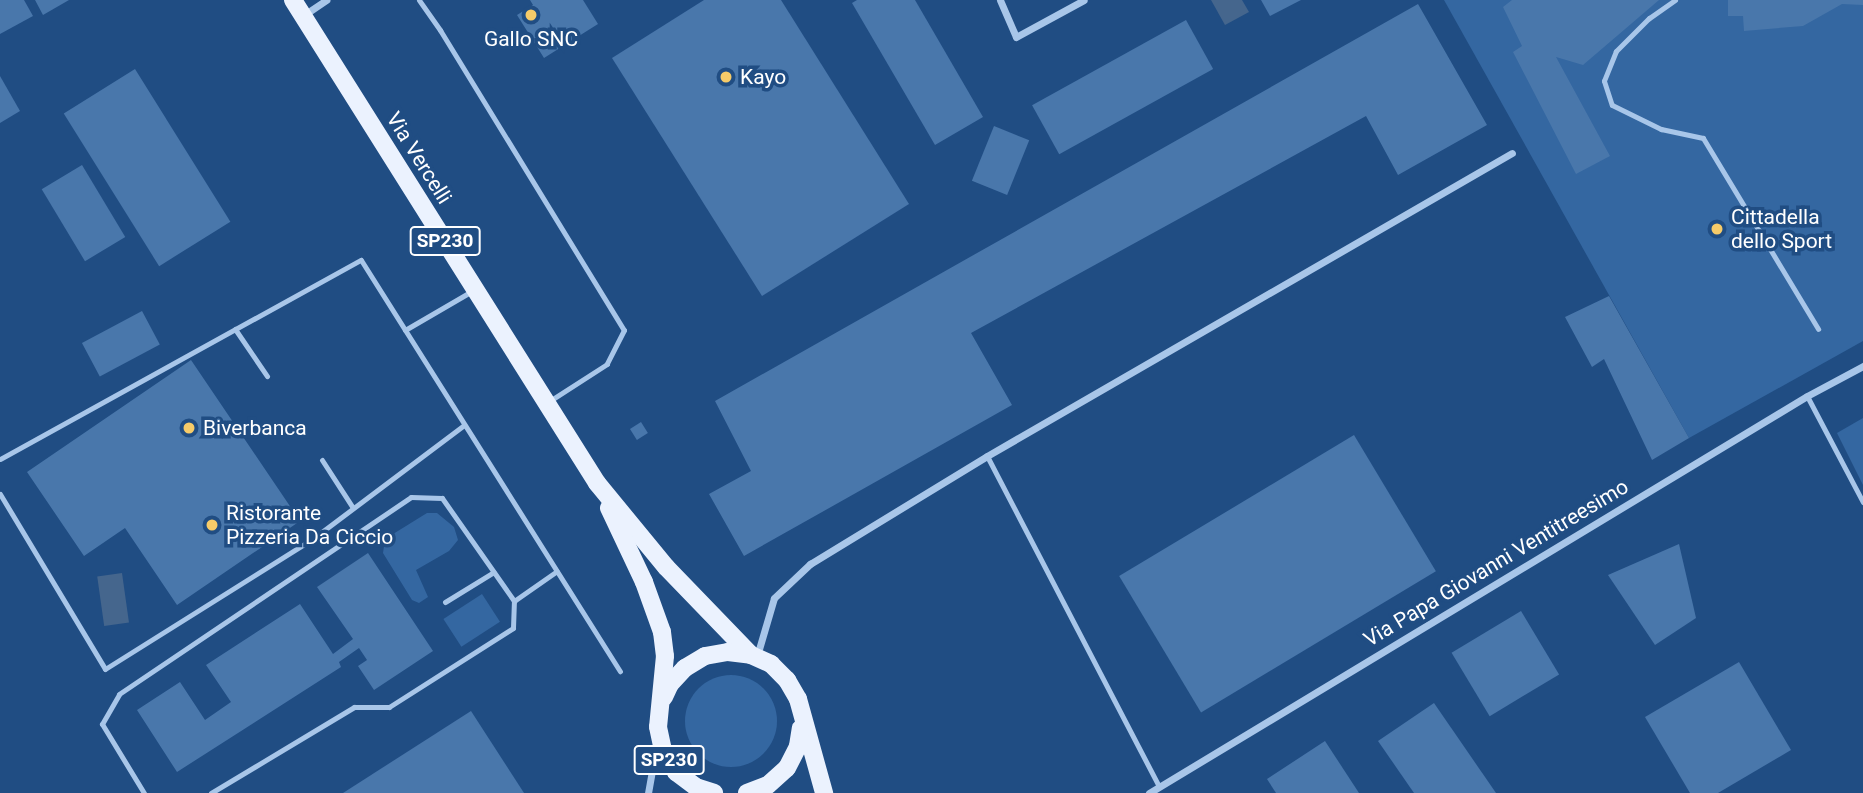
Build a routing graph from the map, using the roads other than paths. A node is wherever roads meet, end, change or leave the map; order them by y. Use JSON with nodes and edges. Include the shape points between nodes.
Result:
{"nodes":[{"id":1,"x":293,"y":0,"type":"edge"},
{"id":2,"x":326,"y":0,"type":"edge"},
{"id":3,"x":419,"y":0,"type":"edge"},
{"id":4,"x":1000,"y":0,"type":"edge"},
{"id":5,"x":1084,"y":0,"type":"edge"},
{"id":6,"x":1675,"y":0,"type":"edge"},
{"id":7,"x":302,"y":16,"type":"junction"},
{"id":8,"x":1512,"y":153,"type":"dead end"},
{"id":9,"x":475,"y":289,"type":"junction"},
{"id":10,"x":235,"y":329,"type":"junction"},
{"id":11,"x":1818,"y":329,"type":"dead end"},
{"id":12,"x":405,"y":330,"type":"junction"},
{"id":13,"x":1863,"y":366,"type":"edge"},
{"id":14,"x":267,"y":376,"type":"dead end"},
{"id":15,"x":1807,"y":396,"type":"junction"},
{"id":16,"x":547,"y":403,"type":"junction"},
{"id":17,"x":464,"y":425,"type":"junction"},
{"id":18,"x":987,"y":456,"type":"junction"},
{"id":19,"x":0,"y":459,"type":"edge"},
{"id":20,"x":322,"y":460,"type":"dead end"},
{"id":21,"x":597,"y":483,"type":"junction"},
{"id":22,"x":0,"y":494,"type":"edge"},
{"id":23,"x":1863,"y":502,"type":"edge"},
{"id":24,"x":353,"y":508,"type":"junction"},
{"id":25,"x":557,"y":571,"type":"junction"},
{"id":26,"x":494,"y":572,"type":"junction"},
{"id":27,"x":514,"y":601,"type":"junction"},
{"id":28,"x":445,"y":602,"type":"dead end"},
{"id":29,"x":754,"y":657,"type":"junction"},
{"id":30,"x":620,"y":671,"type":"dead end"},
{"id":31,"x":660,"y":705,"type":"junction"},
{"id":32,"x":802,"y":721,"type":"junction"},
{"id":33,"x":658,"y":727,"type":"junction"},
{"id":34,"x":1159,"y":787,"type":"junction"},
{"id":35,"x":144,"y":793,"type":"edge"},
{"id":36,"x":211,"y":793,"type":"edge"},
{"id":37,"x":648,"y":793,"type":"edge"},
{"id":38,"x":713,"y":793,"type":"edge"},
{"id":39,"x":747,"y":793,"type":"edge"},
{"id":40,"x":824,"y":793,"type":"edge"},
{"id":41,"x":1149,"y":793,"type":"edge"}],
"edges":[{"from":1,"to":7,"type":"main road","name":"Via Vercelli","number":"SP230"},
{"from":2,"to":7,"type":"street"},
{"from":3,"to":16,"type":"lane","via":[[624,330],[607,364]]},
{"from":4,"to":5,"type":"street","via":[[1016,37]]},
{"from":6,"to":11,"type":"lane","via":[[1648,18],[1616,51],[1604,81],[1612,105],[1661,130],[1703,138]]},
{"from":7,"to":9,"type":"main road","name":"Via Vercelli","number":"SP230"},
{"from":8,"to":18,"type":"street"},
{"from":9,"to":12,"type":"lane"},
{"from":9,"to":16,"type":"main road","name":"Via Vercelli","number":"SP230"},
{"from":10,"to":12,"type":"lane","via":[[361,260]]},
{"from":10,"to":14,"type":"lane"},
{"from":10,"to":19,"type":"lane"},
{"from":12,"to":17,"type":"lane"},
{"from":13,"to":15,"type":"street","name":"Via Papa Giovanni Ventitreesimo"},
{"from":15,"to":23,"type":"lane"},
{"from":15,"to":34,"type":"street","name":"Via Papa Giovanni Ventitreesimo"},
{"from":16,"to":21,"type":"main road","name":"Via Vercelli","number":"SP230"},
{"from":17,"to":24,"type":"lane"},
{"from":17,"to":25,"type":"lane"},
{"from":18,"to":29,"type":"street","via":[[810,564],[774,598]]},
{"from":18,"to":34,"type":"lane"},
{"from":20,"to":24,"type":"lane"},
{"from":21,"to":29,"type":"main road","name":"Via Vercelli","number":"SP230","via":[[666,567]]},
{"from":21,"to":31,"type":"main road","name":"Via Vercelli","number":"SP230","via":[[663,632]]},
{"from":22,"to":24,"type":"lane","via":[[105,668],[311,540]]},
{"from":25,"to":27,"type":"lane"},
{"from":25,"to":30,"type":"lane"},
{"from":26,"to":27,"type":"lane"},
{"from":26,"to":28,"type":"lane"},
{"from":26,"to":35,"type":"lane","via":[[442,498],[411,498],[119,694],[102,724]]},
{"from":27,"to":36,"type":"lane","via":[[513,628],[389,707],[355,707]]},
{"from":29,"to":31,"type":"main road","name":"Via Vercelli","number":"SP230","via":[[728,652],[705,656],[685,667]]},
{"from":29,"to":32,"type":"main road","name":"Via Vercelli","number":"SP230","via":[[771,664],[787,680],[798,699]]},
{"from":31,"to":33,"type":"main road","name":"Via Vercelli","number":"SP230"},
{"from":32,"to":39,"type":"main road","via":[[799,746],[787,768],[768,785]]},
{"from":32,"to":40,"type":"main road","name":"Via Vercelli","number":"SP230"},
{"from":33,"to":37,"type":"street"},
{"from":33,"to":38,"type":"main road","name":"Via Vercelli","number":"SP230","via":[[663,751],[676,772]]},
{"from":34,"to":41,"type":"street","name":"Via Papa Giovanni Ventitreesimo"}]}
